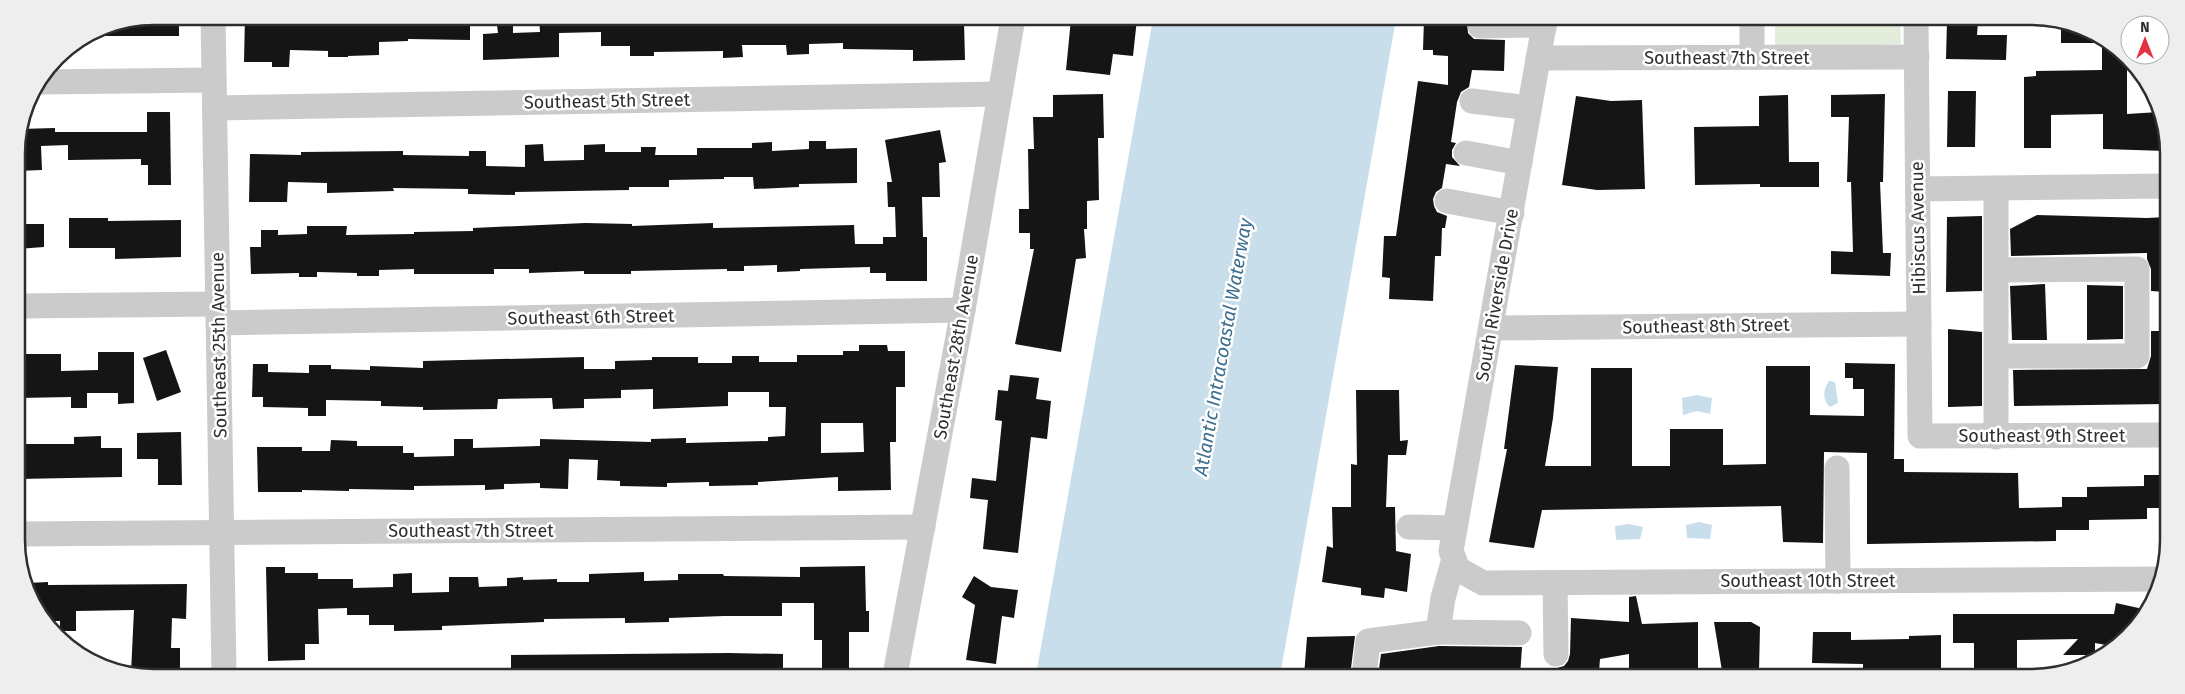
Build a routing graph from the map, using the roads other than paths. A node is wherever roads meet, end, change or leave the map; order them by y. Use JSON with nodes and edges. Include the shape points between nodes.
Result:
{"nodes":[{"id":1,"x":212,"y":25,"type":"edge"},
{"id":2,"x":1012,"y":25,"type":"edge"},
{"id":3,"x":1528,"y":25,"type":"edge"},
{"id":4,"x":1544,"y":25,"type":"edge"},
{"id":5,"x":1752,"y":25,"type":"edge"},
{"id":6,"x":1916,"y":25,"type":"edge"},
{"id":7,"x":1480,"y":26,"type":"dead end"},
{"id":8,"x":1917,"y":57,"type":"junction"},
{"id":9,"x":1538,"y":58,"type":"junction"},
{"id":10,"x":1752,"y":58,"type":"junction"},
{"id":11,"x":214,"y":80,"type":"junction"},
{"id":12,"x":47,"y":82,"type":"edge"},
{"id":13,"x":1000,"y":94,"type":"junction"},
{"id":14,"x":1472,"y":101,"type":"dead end"},
{"id":15,"x":215,"y":108,"type":"junction"},
{"id":16,"x":1529,"y":108,"type":"junction"},
{"id":17,"x":1466,"y":153,"type":"dead end"},
{"id":18,"x":1520,"y":163,"type":"junction"},
{"id":19,"x":2160,"y":186,"type":"edge"},
{"id":20,"x":1996,"y":188,"type":"junction"},
{"id":21,"x":1918,"y":189,"type":"junction"},
{"id":22,"x":1447,"y":201,"type":"dead end"},
{"id":23,"x":1512,"y":213,"type":"junction"},
{"id":24,"x":1997,"y":270,"type":"junction"},
{"id":25,"x":25,"y":306,"type":"edge"},
{"id":26,"x":963,"y":310,"type":"junction"},
{"id":27,"x":218,"y":314,"type":"junction"},
{"id":28,"x":1919,"y":324,"type":"junction"},
{"id":29,"x":1492,"y":328,"type":"junction"},
{"id":30,"x":1997,"y":356,"type":"junction"},
{"id":31,"x":2160,"y":435,"type":"edge"},
{"id":32,"x":1920,"y":436,"type":"joint"},
{"id":33,"x":1996,"y":437,"type":"junction"},
{"id":34,"x":1837,"y":468,"type":"dead end"},
{"id":35,"x":923,"y":527,"type":"junction"},
{"id":36,"x":1408,"y":527,"type":"dead end"},
{"id":37,"x":1456,"y":528,"type":"junction"},
{"id":38,"x":221,"y":533,"type":"junction"},
{"id":39,"x":25,"y":534,"type":"edge"},
{"id":40,"x":1456,"y":564,"type":"junction"},
{"id":41,"x":2154,"y":579,"type":"edge"},
{"id":42,"x":1838,"y":581,"type":"junction"},
{"id":43,"x":1555,"y":583,"type":"junction"},
{"id":44,"x":1438,"y":632,"type":"junction"},
{"id":45,"x":1519,"y":633,"type":"dead end"},
{"id":46,"x":1556,"y":654,"type":"dead end"},
{"id":47,"x":224,"y":669,"type":"edge"},
{"id":48,"x":896,"y":669,"type":"edge"},
{"id":49,"x":1365,"y":669,"type":"edge"}],
"edges":[{"from":1,"to":11,"type":"street","name":"Southeast 25th Avenue"},
{"from":2,"to":13,"type":"street","name":"Southeast 28th Avenue"},
{"from":3,"to":7,"type":"street"},
{"from":4,"to":9,"type":"street","name":"South Riverside Drive"},
{"from":5,"to":10,"type":"street"},
{"from":6,"to":8,"type":"street","name":"Hibiscus Avenue"},
{"from":8,"to":10,"type":"street","name":"Southeast 7th Street"},
{"from":8,"to":21,"type":"street","name":"Hibiscus Avenue"},
{"from":9,"to":10,"type":"street","name":"Southeast 7th Street"},
{"from":9,"to":16,"type":"street","name":"South Riverside Drive"},
{"from":11,"to":12,"type":"street"},
{"from":11,"to":15,"type":"street","name":"Southeast 25th Avenue"},
{"from":13,"to":15,"type":"street","name":"Southeast 5th Street"},
{"from":13,"to":26,"type":"street","name":"Southeast 28th Avenue"},
{"from":14,"to":16,"type":"street"},
{"from":15,"to":27,"type":"street","name":"Southeast 25th Avenue"},
{"from":16,"to":18,"type":"street","name":"South Riverside Drive"},
{"from":17,"to":18,"type":"street"},
{"from":18,"to":23,"type":"street","name":"South Riverside Drive"},
{"from":19,"to":20,"type":"street"},
{"from":20,"to":21,"type":"street"},
{"from":20,"to":24,"type":"street"},
{"from":21,"to":28,"type":"street","name":"Hibiscus Avenue"},
{"from":22,"to":23,"type":"street"},
{"from":23,"to":29,"type":"street","name":"South Riverside Drive"},
{"from":24,"to":30,"type":"street"},
{"from":24,"to":30,"type":"street","via":[[2137,269],[2137,356]]},
{"from":25,"to":27,"type":"street","name":"Southeast 6th Street"},
{"from":26,"to":27,"type":"street","name":"Southeast 6th Street"},
{"from":26,"to":35,"type":"street","name":"Southeast 28th Avenue"},
{"from":27,"to":38,"type":"street","name":"Southeast 25th Avenue"},
{"from":28,"to":29,"type":"street","name":"Southeast 8th Street"},
{"from":28,"to":32,"type":"street","name":"Hibiscus Avenue"},
{"from":29,"to":37,"type":"street","name":"South Riverside Drive"},
{"from":30,"to":33,"type":"street"},
{"from":31,"to":33,"type":"street","name":"Southeast 9th Street"},
{"from":32,"to":33,"type":"street","name":"Southeast 9th Street"},
{"from":34,"to":42,"type":"street"},
{"from":35,"to":38,"type":"street","name":"Southeast 7th Street"},
{"from":35,"to":48,"type":"street","name":"Southeast 28th Avenue"},
{"from":36,"to":37,"type":"street"},
{"from":37,"to":40,"type":"street","name":"South Riverside Drive","via":[[1451,551]]},
{"from":38,"to":39,"type":"street","name":"Southeast 7th Street"},
{"from":38,"to":47,"type":"street","name":"Southeast 25th Avenue"},
{"from":40,"to":43,"type":"street","name":"Southeast 10th Street","via":[[1483,583]]},
{"from":40,"to":44,"type":"street","name":"South Riverside Drive","via":[[1443,598]]},
{"from":41,"to":42,"type":"street","name":"Southeast 10th Street"},
{"from":42,"to":43,"type":"street","name":"Southeast 10th Street"},
{"from":43,"to":46,"type":"street"},
{"from":44,"to":45,"type":"street"},
{"from":44,"to":49,"type":"street","via":[[1368,642]]}]}
